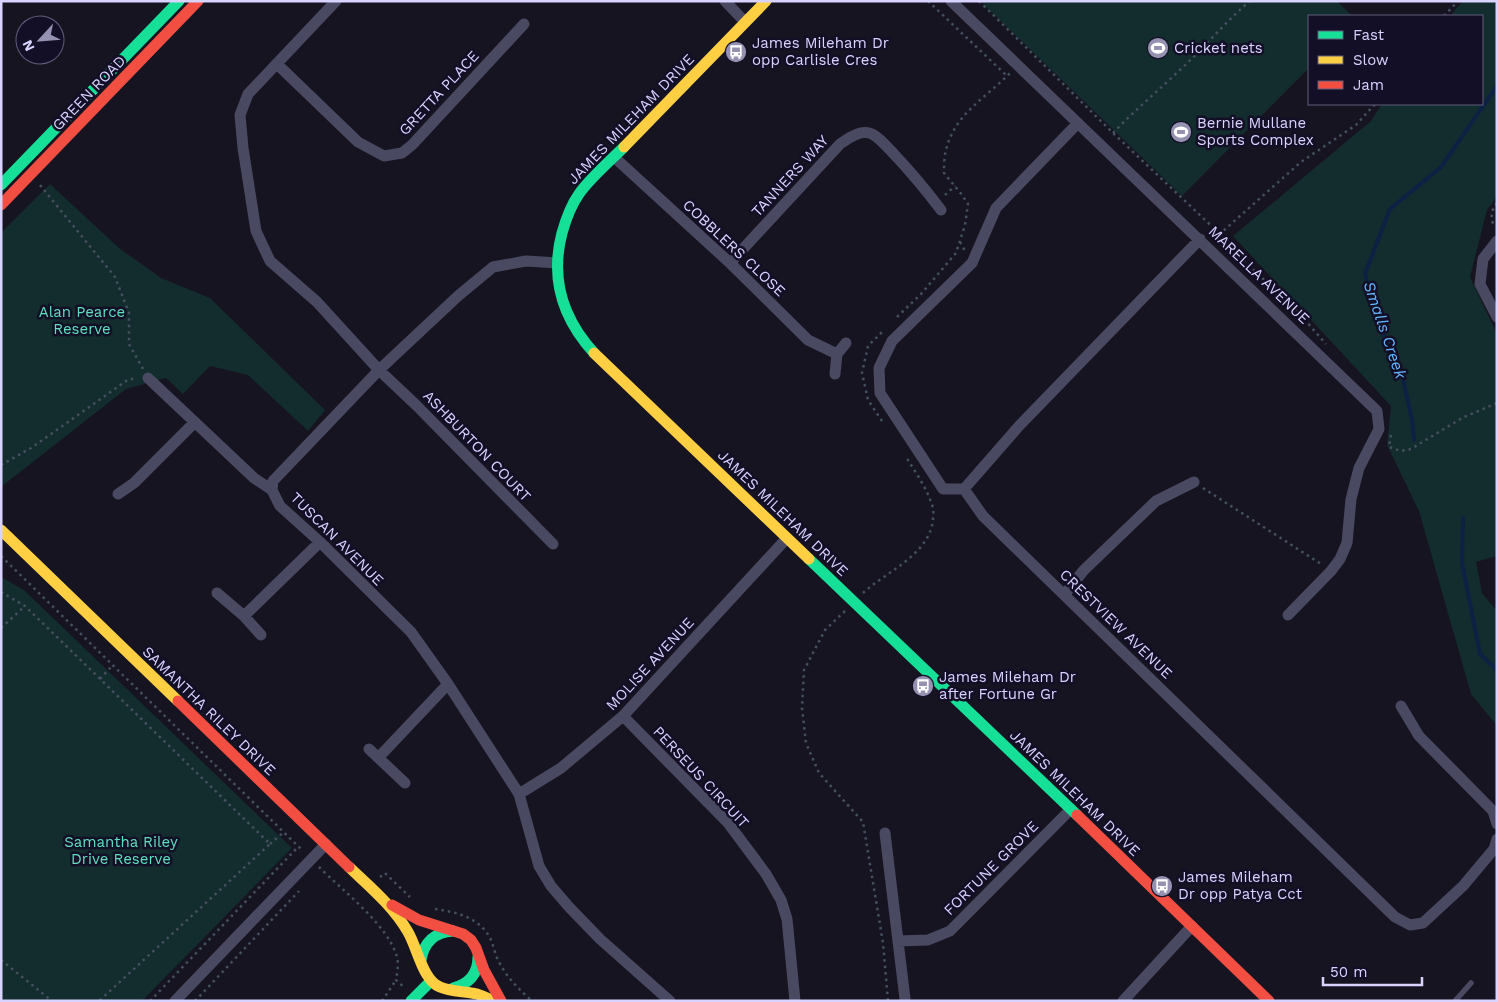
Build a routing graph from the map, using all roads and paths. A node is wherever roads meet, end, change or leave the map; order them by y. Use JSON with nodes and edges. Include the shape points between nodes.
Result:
{"nodes":[{"id":1,"x":179,"y":1,"type":"edge"},
{"id":2,"x":198,"y":1,"type":"edge"},
{"id":3,"x":336,"y":1,"type":"edge"},
{"id":4,"x":725,"y":1,"type":"edge"},
{"id":5,"x":766,"y":1,"type":"edge"},
{"id":6,"x":928,"y":1,"type":"edge"},
{"id":7,"x":951,"y":1,"type":"edge"},
{"id":8,"x":979,"y":1,"type":"edge"},
{"id":9,"x":1250,"y":1,"type":"edge"},
{"id":10,"x":1458,"y":1,"type":"edge"},
{"id":11,"x":1445,"y":15,"type":"edge"},
{"id":12,"x":745,"y":22,"type":"junction"},
{"id":13,"x":524,"y":24,"type":"dead end"},
{"id":14,"x":1027,"y":49,"type":"junction"},
{"id":15,"x":278,"y":65,"type":"junction"},
{"id":16,"x":1018,"y":65,"type":"junction"},
{"id":17,"x":1007,"y":76,"type":"junction"},
{"id":18,"x":1374,"y":105,"type":"edge"},
{"id":19,"x":1078,"y":123,"type":"junction"},
{"id":20,"x":1113,"y":134,"type":"junction"},
{"id":21,"x":614,"y":157,"type":"junction"},
{"id":22,"x":1,"y":185,"type":"edge"},
{"id":23,"x":40,"y":185,"type":"dead end"},
{"id":24,"x":1497,"y":203,"type":"edge"},
{"id":25,"x":1,"y":205,"type":"edge"},
{"id":26,"x":941,"y":210,"type":"dead end"},
{"id":27,"x":1497,"y":225,"type":"edge"},
{"id":28,"x":1220,"y":234,"type":"junction"},
{"id":29,"x":1200,"y":239,"type":"junction"},
{"id":30,"x":1497,"y":241,"type":"edge"},
{"id":31,"x":558,"y":262,"type":"junction"},
{"id":32,"x":730,"y":263,"type":"junction"},
{"id":33,"x":1497,"y":317,"type":"edge"},
{"id":34,"x":894,"y":320,"type":"dead end"},
{"id":35,"x":888,"y":326,"type":"dead end"},
{"id":36,"x":846,"y":343,"type":"dead end"},
{"id":37,"x":1329,"y":348,"type":"dead end"},
{"id":38,"x":837,"y":354,"type":"junction"},
{"id":39,"x":380,"y":370,"type":"junction"},
{"id":40,"x":835,"y":374,"type":"dead end"},
{"id":41,"x":148,"y":378,"type":"junction"},
{"id":42,"x":1497,"y":404,"type":"edge"},
{"id":43,"x":195,"y":422,"type":"junction"},
{"id":44,"x":883,"y":422,"type":"dead end"},
{"id":45,"x":1391,"y":430,"type":"dead end"},
{"id":46,"x":902,"y":451,"type":"dead end"},
{"id":47,"x":1,"y":465,"type":"edge"},
{"id":48,"x":1194,"y":482,"type":"joint"},
{"id":49,"x":272,"y":490,"type":"junction"},
{"id":50,"x":964,"y":490,"type":"junction"},
{"id":51,"x":118,"y":494,"type":"dead end"},
{"id":52,"x":1,"y":530,"type":"edge"},
{"id":53,"x":6,"y":537,"type":"edge"},
{"id":54,"x":787,"y":538,"type":"junction"},
{"id":55,"x":320,"y":542,"type":"junction"},
{"id":56,"x":553,"y":544,"type":"dead end"},
{"id":57,"x":1,"y":556,"type":"edge"},
{"id":58,"x":1331,"y":571,"type":"junction"},
{"id":59,"x":858,"y":586,"type":"dead end"},
{"id":60,"x":1,"y":592,"type":"edge"},
{"id":61,"x":865,"y":592,"type":"junction"},
{"id":62,"x":217,"y":593,"type":"dead end"},
{"id":63,"x":1065,"y":594,"type":"junction"},
{"id":64,"x":853,"y":603,"type":"junction"},
{"id":65,"x":24,"y":606,"type":"junction"},
{"id":66,"x":244,"y":616,"type":"junction"},
{"id":67,"x":1288,"y":616,"type":"dead end"},
{"id":68,"x":1,"y":628,"type":"edge"},
{"id":69,"x":261,"y":635,"type":"dead end"},
{"id":70,"x":113,"y":665,"type":"junction"},
{"id":71,"x":100,"y":679,"type":"junction"},
{"id":72,"x":448,"y":684,"type":"junction"},
{"id":73,"x":1401,"y":706,"type":"dead end"},
{"id":74,"x":623,"y":716,"type":"junction"},
{"id":75,"x":369,"y":749,"type":"dead end"},
{"id":76,"x":378,"y":757,"type":"junction"},
{"id":77,"x":405,"y":783,"type":"dead end"},
{"id":78,"x":519,"y":794,"type":"junction"},
{"id":79,"x":1071,"y":809,"type":"junction"},
{"id":80,"x":1497,"y":824,"type":"edge"},
{"id":81,"x":284,"y":832,"type":"junction"},
{"id":82,"x":885,"y":833,"type":"dead end"},
{"id":83,"x":1497,"y":839,"type":"edge"},
{"id":84,"x":270,"y":844,"type":"junction"},
{"id":85,"x":326,"y":844,"type":"junction"},
{"id":86,"x":298,"y":847,"type":"junction"},
{"id":87,"x":311,"y":860,"type":"junction"},
{"id":88,"x":301,"y":890,"type":"dead end"},
{"id":89,"x":388,"y":904,"type":"junction"},
{"id":90,"x":1192,"y":926,"type":"junction"},
{"id":91,"x":453,"y":931,"type":"junction"},
{"id":92,"x":898,"y":941,"type":"junction"},
{"id":93,"x":478,"y":957,"type":"junction"},
{"id":94,"x":1,"y":960,"type":"edge"},
{"id":95,"x":421,"y":960,"type":"junction"},
{"id":96,"x":396,"y":980,"type":"junction"},
{"id":97,"x":431,"y":981,"type":"junction"},
{"id":98,"x":1471,"y":983,"type":"dead end"},
{"id":99,"x":453,"y":988,"type":"junction"},
{"id":100,"x":413,"y":999,"type":"edge"},
{"id":101,"x":905,"y":999,"type":"dead end"},
{"id":102,"x":52,"y":1001,"type":"edge"},
{"id":103,"x":99,"y":1001,"type":"edge"},
{"id":104,"x":150,"y":1001,"type":"edge"},
{"id":105,"x":175,"y":1001,"type":"edge"},
{"id":106,"x":195,"y":1001,"type":"edge"},
{"id":107,"x":382,"y":1001,"type":"edge"},
{"id":108,"x":495,"y":1001,"type":"edge"},
{"id":109,"x":501,"y":1001,"type":"edge"},
{"id":110,"x":670,"y":1001,"type":"edge"},
{"id":111,"x":796,"y":1001,"type":"edge"},
{"id":112,"x":888,"y":1001,"type":"edge"},
{"id":113,"x":1123,"y":1001,"type":"edge"},
{"id":114,"x":1269,"y":1001,"type":"edge"},
{"id":115,"x":1454,"y":1001,"type":"edge"}],
"edges":[{"from":1,"to":22,"type":"main road","name":"GREEN ROAD"},
{"from":2,"to":25,"type":"main road","name":"GREEN ROAD"},
{"from":3,"to":15,"type":"street","name":"ASHBURTON COURT"},
{"from":4,"to":12,"type":"street"},
{"from":5,"to":12,"type":"main road","name":"JAMES MILEHAM DRIVE"},
{"from":6,"to":17,"type":"path"},
{"from":7,"to":16,"type":"street","name":"MARELLA AVENUE"},
{"from":8,"to":14,"type":"path"},
{"from":9,"to":20,"type":"path"},
{"from":10,"to":11,"type":"path"},
{"from":12,"to":21,"type":"main road","name":"JAMES MILEHAM DRIVE"},
{"from":13,"to":15,"type":"street","name":"GRETTA PLACE","via":[[412,146],[402,153],[384,156],[358,142]]},
{"from":14,"to":16,"type":"path"},
{"from":14,"to":20,"type":"path"},
{"from":15,"to":39,"type":"street","name":"ASHBURTON COURT","via":[[248,94],[240,115],[256,231],[270,262],[317,302]]},
{"from":16,"to":17,"type":"path"},
{"from":16,"to":19,"type":"street","name":"MARELLA AVENUE"},
{"from":17,"to":34,"type":"path","via":[[965,113],[945,150],[944,173],[968,204],[956,253]]},
{"from":18,"to":28,"type":"path","via":[[1356,125],[1301,162]]},
{"from":19,"to":29,"type":"street","name":"MARELLA AVENUE"},
{"from":19,"to":50,"type":"street","via":[[996,208],[972,263],[892,340],[879,368],[880,393],[943,489]]},
{"from":20,"to":28,"type":"path"},
{"from":21,"to":31,"type":"main road","name":"JAMES MILEHAM DRIVE","via":[[572,204],[560,237]]},
{"from":21,"to":32,"type":"street","name":"COBBLERS CLOSE"},
{"from":23,"to":41,"type":"path","via":[[115,277],[128,313],[129,344]]},
{"from":24,"to":27,"type":"path","via":[[1491,215],[1493,224]]},
{"from":26,"to":32,"type":"street","name":"TANNERS WAY","via":[[918,179],[880,140],[872,134],[862,133],[840,144]]},
{"from":28,"to":37,"type":"path"},
{"from":29,"to":50,"type":"street","via":[[1019,426]]},
{"from":29,"to":58,"type":"street","name":"MARELLA AVENUE","via":[[1377,411],[1379,429],[1359,468],[1351,499],[1347,542]]},
{"from":30,"to":33,"type":"street","via":[[1482,260],[1480,284]]},
{"from":31,"to":39,"type":"street","name":"TUSCAN AVENUE","via":[[526,261],[493,267]]},
{"from":31,"to":54,"type":"main road","name":"JAMES MILEHAM DRIVE","via":[[564,308],[582,339]]},
{"from":32,"to":38,"type":"street","name":"COBBLERS CLOSE","via":[[808,340]]},
{"from":35,"to":44,"type":"path","via":[[868,346],[862,374],[868,400]]},
{"from":36,"to":38,"type":"street"},
{"from":38,"to":40,"type":"street"},
{"from":39,"to":49,"type":"street","name":"TUSCAN AVENUE","via":[[273,481]]},
{"from":39,"to":56,"type":"street","name":"ASHBURTON COURT"},
{"from":41,"to":43,"type":"street"},
{"from":41,"to":47,"type":"path","via":[[129,379],[31,448]]},
{"from":42,"to":45,"type":"path","via":[[1462,418],[1411,449],[1401,451],[1389,446]]},
{"from":43,"to":49,"type":"street","via":[[254,478]]},
{"from":43,"to":51,"type":"street","via":[[134,483]]},
{"from":46,"to":61,"type":"path","via":[[934,510],[932,531],[917,552]]},
{"from":48,"to":58,"type":"path"},
{"from":48,"to":63,"type":"street","via":[[1156,501],[1084,570]]},
{"from":49,"to":55,"type":"street","name":"TUSCAN AVENUE","via":[[280,506]]},
{"from":50,"to":63,"type":"street","name":"CRESTVIEW AVENUE","via":[[983,516]]},
{"from":52,"to":53,"type":"main road","name":"SAMANTHA RILEY DRIVE"},
{"from":53,"to":85,"type":"main road","name":"SAMANTHA RILEY DRIVE"},
{"from":54,"to":64,"type":"main road","name":"JAMES MILEHAM DRIVE"},
{"from":54,"to":74,"type":"street","name":"MOLISE AVENUE"},
{"from":55,"to":66,"type":"street"},
{"from":55,"to":72,"type":"street","name":"TUSCAN AVENUE","via":[[410,632]]},
{"from":57,"to":70,"type":"path"},
{"from":58,"to":67,"type":"street","name":"MARELLA AVENUE"},
{"from":59,"to":61,"type":"path"},
{"from":60,"to":65,"type":"path"},
{"from":61,"to":64,"type":"path"},
{"from":62,"to":66,"type":"street"},
{"from":63,"to":83,"type":"street","name":"CRESTVIEW AVENUE","via":[[1395,917],[1410,925],[1423,923],[1463,886],[1494,849]]},
{"from":64,"to":79,"type":"main road","name":"JAMES MILEHAM DRIVE"},
{"from":64,"to":112,"type":"path","via":[[825,630],[804,670],[802,708],[806,743],[819,773],[863,822],[883,943]]},
{"from":65,"to":68,"type":"path"},
{"from":65,"to":71,"type":"path"},
{"from":66,"to":69,"type":"street"},
{"from":70,"to":71,"type":"path"},
{"from":70,"to":81,"type":"path"},
{"from":71,"to":84,"type":"path"},
{"from":72,"to":76,"type":"street"},
{"from":72,"to":78,"type":"street","name":"TUSCAN AVENUE"},
{"from":73,"to":80,"type":"street","via":[[1419,736],[1493,811]]},
{"from":74,"to":78,"type":"street","name":"MOLISE AVENUE","via":[[561,768]]},
{"from":74,"to":111,"type":"street","name":"PERSEUS CIRCUIT","via":[[728,823],[766,874],[781,900],[787,919]]},
{"from":75,"to":76,"type":"street"},
{"from":76,"to":77,"type":"street"},
{"from":78,"to":110,"type":"street","via":[[539,866],[551,886],[600,939]]},
{"from":79,"to":90,"type":"main road","name":"JAMES MILEHAM DRIVE"},
{"from":79,"to":92,"type":"street","name":"FORTUNE GROVE","via":[[950,931],[928,940]]},
{"from":81,"to":84,"type":"path"},
{"from":81,"to":86,"type":"path"},
{"from":82,"to":92,"type":"street"},
{"from":84,"to":103,"type":"path"},
{"from":85,"to":87,"type":"street"},
{"from":85,"to":89,"type":"main road","name":"SAMANTHA RILEY DRIVE"},
{"from":86,"to":87,"type":"path"},
{"from":86,"to":104,"type":"path"},
{"from":87,"to":96,"type":"path","via":[[379,925],[397,958]]},
{"from":87,"to":105,"type":"street"},
{"from":88,"to":106,"type":"path"},
{"from":89,"to":91,"type":"main road","name":"SAMANTHA RILEY DRIVE","via":[[419,920]]},
{"from":89,"to":95,"type":"main road","name":"SAMANTHA RILEY DRIVE","via":[[408,932]]},
{"from":90,"to":113,"type":"street"},
{"from":90,"to":114,"type":"main road","name":"JAMES MILEHAM DRIVE"},
{"from":91,"to":93,"type":"main road","name":"SAMANTHA RILEY DRIVE","via":[[471,940]]},
{"from":91,"to":95,"type":"main road","via":[[431,938]]},
{"from":92,"to":101,"type":"street"},
{"from":93,"to":99,"type":"main road","via":[[474,976],[463,986]]},
{"from":93,"to":109,"type":"main road","name":"SAMANTHA RILEY DRIVE"},
{"from":94,"to":102,"type":"path"},
{"from":95,"to":97,"type":"main road","name":"SAMANTHA RILEY DRIVE"},
{"from":96,"to":100,"type":"path"},
{"from":96,"to":107,"type":"path"},
{"from":97,"to":99,"type":"main road","via":[[439,987]]},
{"from":97,"to":100,"type":"main road"},
{"from":98,"to":115,"type":"lane"},
{"from":99,"to":108,"type":"main road"}]}
